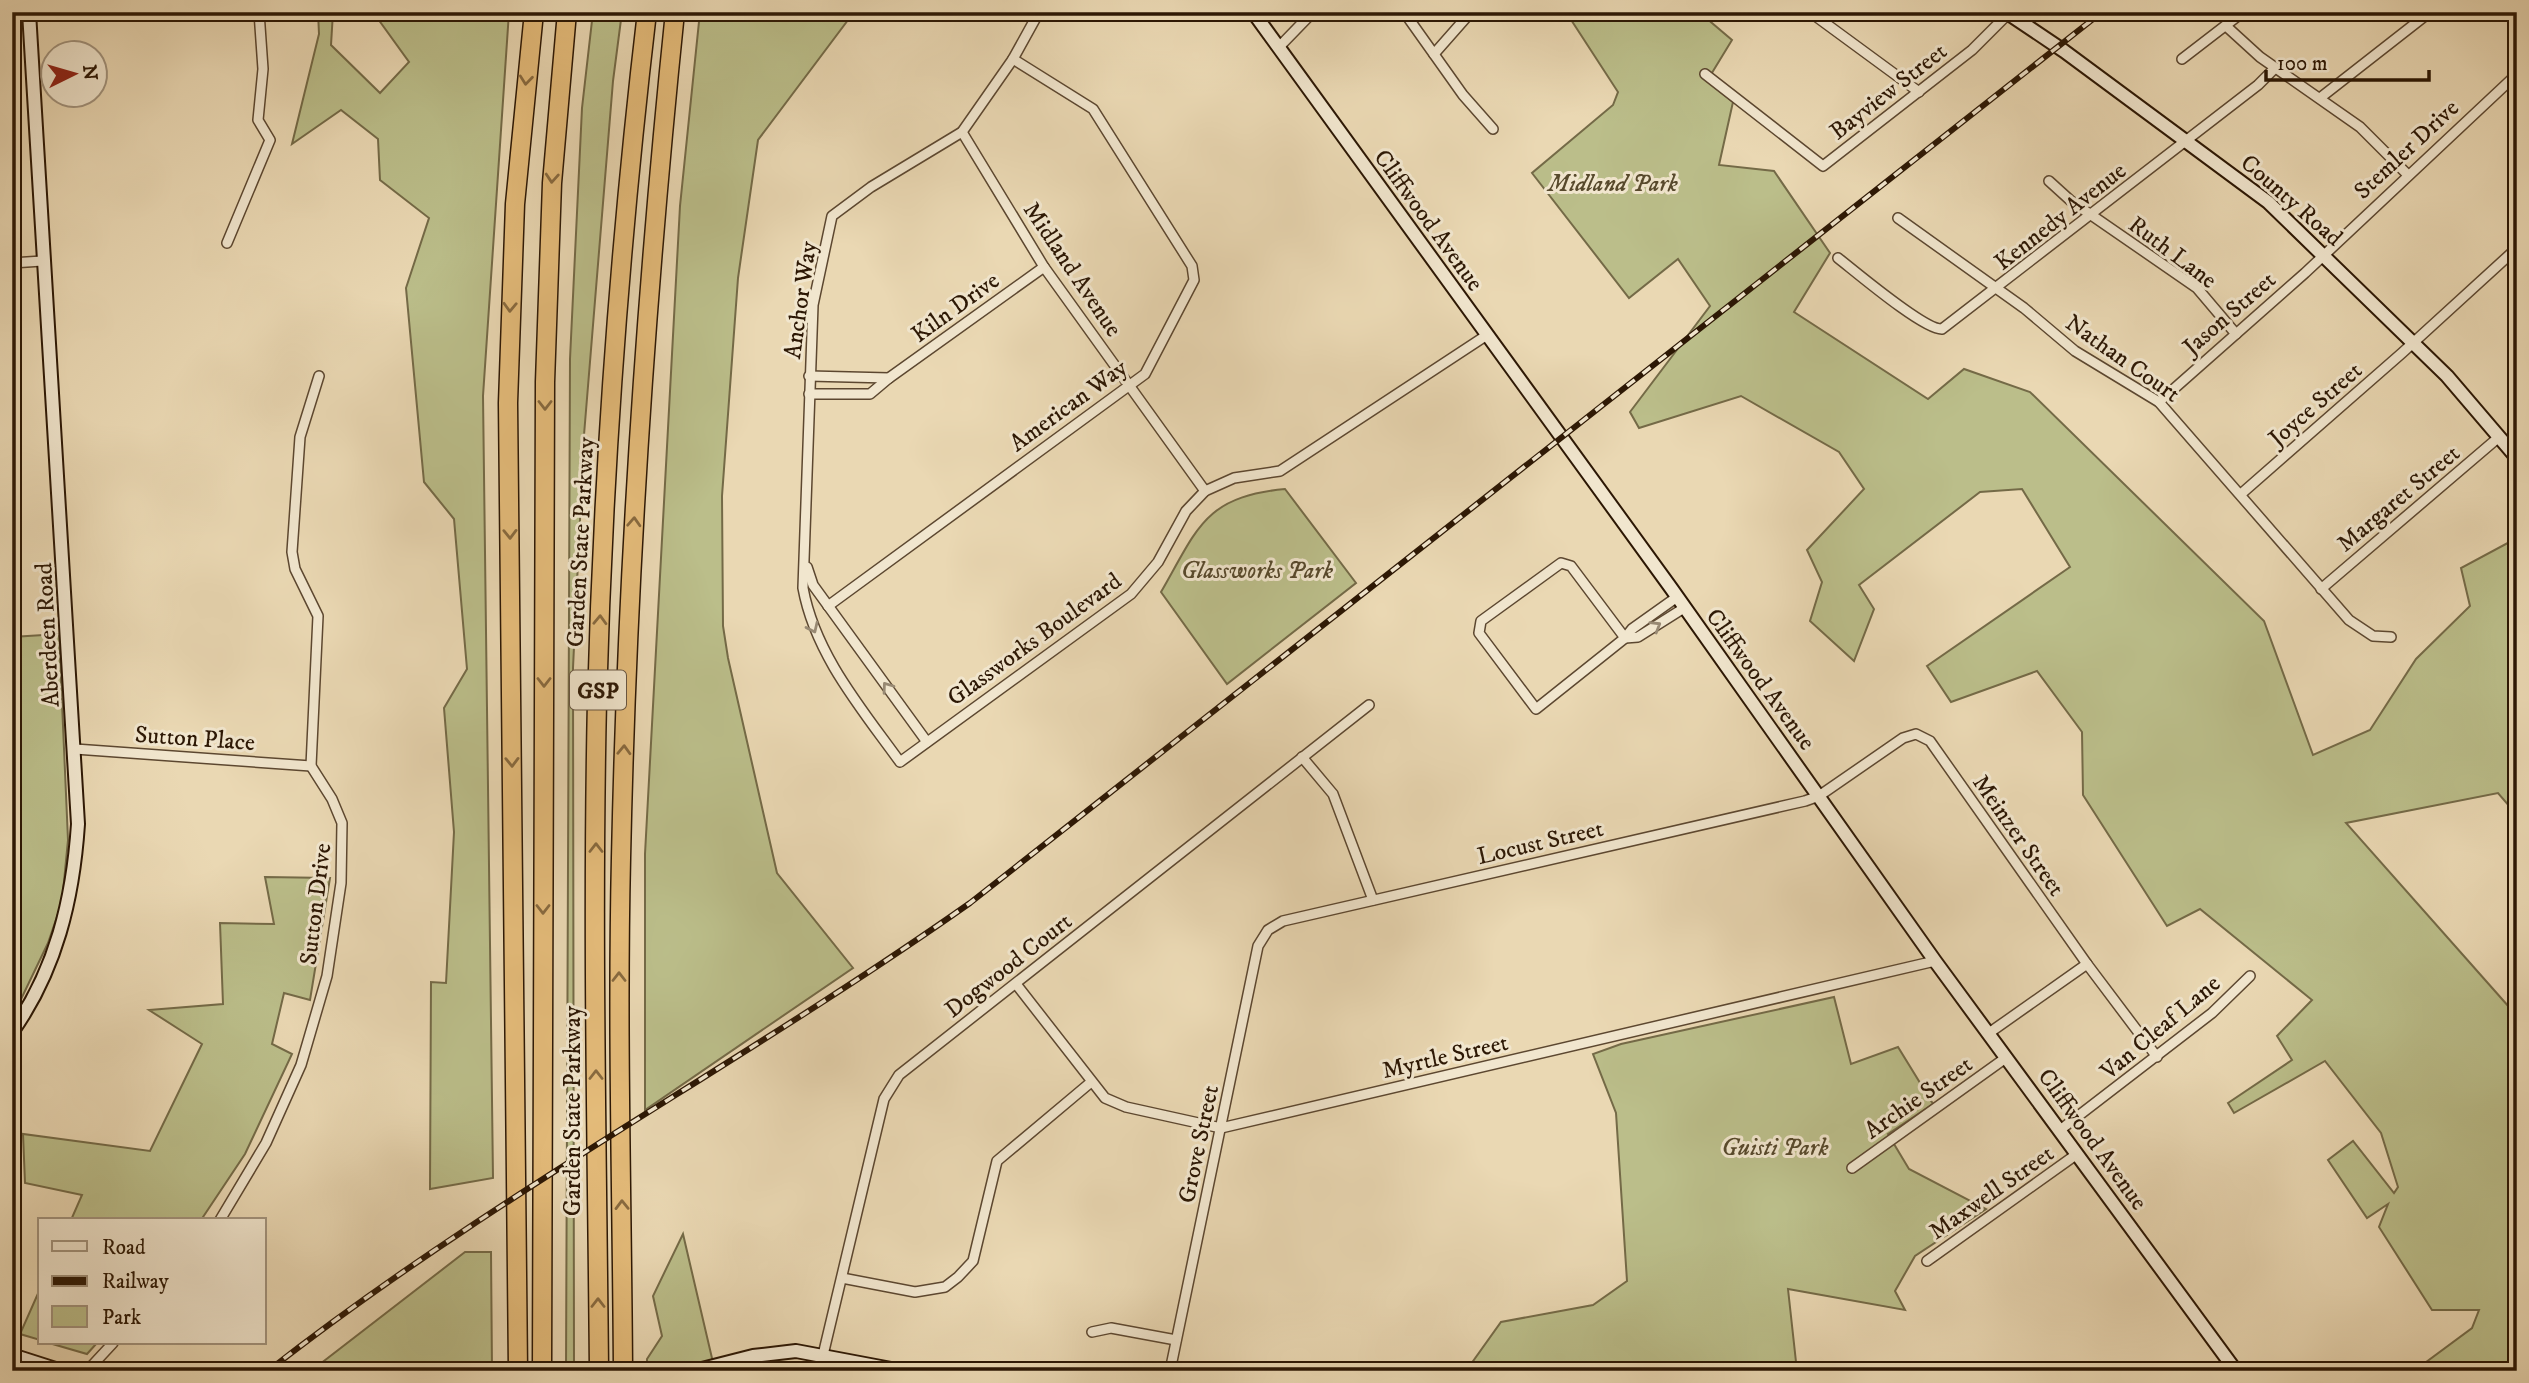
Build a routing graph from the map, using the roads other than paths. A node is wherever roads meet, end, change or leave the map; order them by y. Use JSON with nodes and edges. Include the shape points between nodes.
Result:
{"nodes":[{"id":1,"x":29,"y":12,"type":"edge"},
{"id":2,"x":259,"y":12,"type":"edge"},
{"id":3,"x":534,"y":12,"type":"edge"},
{"id":4,"x":567,"y":12,"type":"edge"},
{"id":5,"x":647,"y":12,"type":"edge"},
{"id":6,"x":675,"y":12,"type":"edge"},
{"id":7,"x":1038,"y":12,"type":"edge"},
{"id":8,"x":1253,"y":12,"type":"edge"},
{"id":9,"x":1313,"y":12,"type":"edge"},
{"id":10,"x":1404,"y":12,"type":"edge"},
{"id":11,"x":1471,"y":12,"type":"edge"},
{"id":12,"x":1810,"y":12,"type":"edge"},
{"id":13,"x":2243,"y":12,"type":"edge"},
{"id":14,"x":2430,"y":12,"type":"edge"},
{"id":15,"x":2007,"y":13,"type":"edge"},
{"id":16,"x":2225,"y":26,"type":"junction"},
{"id":17,"x":1279,"y":47,"type":"junction"},
{"id":18,"x":1434,"y":54,"type":"junction"},
{"id":19,"x":1013,"y":59,"type":"junction"},
{"id":20,"x":2182,"y":59,"type":"dead end"},
{"id":21,"x":2275,"y":68,"type":"junction"},
{"id":22,"x":1705,"y":74,"type":"dead end"},
{"id":23,"x":2517,"y":74,"type":"edge"},
{"id":24,"x":1919,"y":92,"type":"junction"},
{"id":25,"x":2320,"y":98,"type":"junction"},
{"id":26,"x":1493,"y":129,"type":"dead end"},
{"id":27,"x":962,"y":132,"type":"junction"},
{"id":28,"x":2185,"y":142,"type":"junction"},
{"id":29,"x":2407,"y":174,"type":"junction"},
{"id":30,"x":2049,"y":181,"type":"dead end"},
{"id":31,"x":2092,"y":215,"type":"junction"},
{"id":32,"x":1898,"y":218,"type":"dead end"},
{"id":33,"x":227,"y":243,"type":"dead end"},
{"id":34,"x":2517,"y":247,"type":"edge"},
{"id":35,"x":2323,"y":254,"type":"junction"},
{"id":36,"x":1838,"y":258,"type":"dead end"},
{"id":37,"x":42,"y":261,"type":"junction"},
{"id":38,"x":12,"y":263,"type":"edge"},
{"id":39,"x":1044,"y":267,"type":"junction"},
{"id":40,"x":1997,"y":290,"type":"junction"},
{"id":41,"x":2235,"y":334,"type":"junction"},
{"id":42,"x":1487,"y":335,"type":"junction"},
{"id":43,"x":2413,"y":343,"type":"junction"},
{"id":44,"x":319,"y":376,"type":"dead end"},
{"id":45,"x":809,"y":376,"type":"junction"},
{"id":46,"x":889,"y":379,"type":"junction"},
{"id":47,"x":1129,"y":385,"type":"junction"},
{"id":48,"x":809,"y":394,"type":"junction"},
{"id":49,"x":2159,"y":402,"type":"junction"},
{"id":50,"x":2500,"y":437,"type":"junction"},
{"id":51,"x":2517,"y":458,"type":"edge"},
{"id":52,"x":1205,"y":491,"type":"junction"},
{"id":53,"x":2241,"y":494,"type":"junction"},
{"id":54,"x":805,"y":562,"type":"junction"},
{"id":55,"x":2321,"y":589,"type":"junction"},
{"id":56,"x":1680,"y":602,"type":"junction"},
{"id":57,"x":828,"y":606,"type":"junction"},
{"id":58,"x":2391,"y":637,"type":"dead end"},
{"id":59,"x":1625,"y":638,"type":"junction"},
{"id":60,"x":1369,"y":705,"type":"dead end"},
{"id":61,"x":927,"y":742,"type":"junction"},
{"id":62,"x":75,"y":749,"type":"junction"},
{"id":63,"x":1302,"y":757,"type":"junction"},
{"id":64,"x":900,"y":762,"type":"joint"},
{"id":65,"x":312,"y":765,"type":"junction"},
{"id":66,"x":1819,"y":796,"type":"junction"},
{"id":67,"x":1373,"y":900,"type":"junction"},
{"id":68,"x":1271,"y":928,"type":"joint"},
{"id":69,"x":1935,"y":961,"type":"junction"},
{"id":70,"x":2087,"y":964,"type":"junction"},
{"id":71,"x":2250,"y":976,"type":"dead end"},
{"id":72,"x":1016,"y":984,"type":"junction"},
{"id":73,"x":12,"y":1032,"type":"edge"},
{"id":74,"x":1989,"y":1033,"type":"junction"},
{"id":75,"x":2157,"y":1057,"type":"junction"},
{"id":76,"x":2007,"y":1058,"type":"junction"},
{"id":77,"x":1090,"y":1083,"type":"junction"},
{"id":78,"x":1221,"y":1128,"type":"junction"},
{"id":79,"x":2060,"y":1130,"type":"junction"},
{"id":80,"x":2077,"y":1154,"type":"junction"},
{"id":81,"x":1852,"y":1168,"type":"dead end"},
{"id":82,"x":221,"y":1218,"type":"edge"},
{"id":83,"x":1927,"y":1261,"type":"dead end"},
{"id":84,"x":842,"y":1278,"type":"junction"},
{"id":85,"x":1092,"y":1332,"type":"dead end"},
{"id":86,"x":1176,"y":1340,"type":"junction"},
{"id":87,"x":112,"y":1344,"type":"edge"},
{"id":88,"x":12,"y":1355,"type":"edge"},
{"id":89,"x":823,"y":1355,"type":"junction"},
{"id":90,"x":62,"y":1371,"type":"edge"},
{"id":91,"x":87,"y":1371,"type":"edge"},
{"id":92,"x":518,"y":1371,"type":"edge"},
{"id":93,"x":542,"y":1371,"type":"edge"},
{"id":94,"x":599,"y":1371,"type":"edge"},
{"id":95,"x":623,"y":1371,"type":"edge"},
{"id":96,"x":694,"y":1371,"type":"edge"},
{"id":97,"x":902,"y":1371,"type":"edge"},
{"id":98,"x":1170,"y":1371,"type":"edge"},
{"id":99,"x":2236,"y":1371,"type":"edge"}],
"edges":[{"from":1,"to":37,"type":"street","name":"Aberdeen Road"},
{"from":2,"to":33,"type":"street","via":[[262,69],[258,120],[270,139]]},
{"from":3,"to":92,"type":"highway","one_way":true,"via":[[515,204],[508,403]]},
{"from":4,"to":93,"type":"highway","name":"Garden State Parkway","number":"GSP","one_way":true,"via":[[552,183],[545,382]]},
{"from":94,"to":5,"type":"highway","name":"Garden State Parkway","number":"GSP","one_way":true,"via":[[595,945],[600,610],[617,325]]},
{"from":95,"to":6,"type":"highway","name":"Garden State Parkway","number":"GSP","one_way":true,"via":[[619,982],[624,740],[642,380]]},
{"from":7,"to":19,"type":"street","name":"Anchor Way"},
{"from":8,"to":17,"type":"street","name":"Cliffwood Avenue"},
{"from":9,"to":17,"type":"street"},
{"from":10,"to":18,"type":"street"},
{"from":11,"to":18,"type":"street"},
{"from":12,"to":24,"type":"street"},
{"from":13,"to":16,"type":"street"},
{"from":14,"to":25,"type":"street"},
{"from":15,"to":24,"type":"street","name":"Bayview Street","via":[[1972,50]]},
{"from":15,"to":28,"type":"street","name":"County Road"},
{"from":16,"to":20,"type":"street"},
{"from":16,"to":21,"type":"street"},
{"from":17,"to":42,"type":"street","name":"Cliffwood Avenue"},
{"from":18,"to":26,"type":"street"},
{"from":19,"to":27,"type":"street","name":"Anchor Way"},
{"from":19,"to":47,"type":"street","name":"American Way","via":[[1093,109],[1192,266],[1194,280],[1159,350],[1145,374]]},
{"from":21,"to":25,"type":"street"},
{"from":21,"to":28,"type":"street","name":"Kennedy Avenue"},
{"from":22,"to":24,"type":"street","name":"Bayview Street","via":[[1820,166]]},
{"from":23,"to":29,"type":"street","name":"Stemler Drive"},
{"from":25,"to":29,"type":"street","via":[[2360,127]]},
{"from":27,"to":39,"type":"street","name":"Midland Avenue"},
{"from":27,"to":45,"type":"street","name":"Anchor Way","via":[[832,216],[813,305]]},
{"from":28,"to":31,"type":"street","name":"Kennedy Avenue"},
{"from":28,"to":35,"type":"street","name":"County Road","via":[[2268,202]]},
{"from":29,"to":35,"type":"street","name":"Stemler Drive"},
{"from":30,"to":31,"type":"street","name":"Ruth Lane"},
{"from":31,"to":40,"type":"street","name":"Kennedy Avenue"},
{"from":31,"to":41,"type":"street","name":"Ruth Lane","via":[[2197,288]]},
{"from":32,"to":40,"type":"street","name":"Nathan Court"},
{"from":34,"to":43,"type":"street"},
{"from":35,"to":41,"type":"street","name":"Jason Street"},
{"from":35,"to":43,"type":"street","name":"County Road"},
{"from":36,"to":40,"type":"street","name":"Kennedy Avenue","via":[[1938,330]]},
{"from":37,"to":38,"type":"street"},
{"from":37,"to":62,"type":"street","name":"Aberdeen Road"},
{"from":39,"to":46,"type":"street","name":"Kiln Drive"},
{"from":39,"to":47,"type":"street","name":"Midland Avenue"},
{"from":40,"to":49,"type":"street","name":"Nathan Court","via":[[2075,351]]},
{"from":41,"to":49,"type":"street","name":"Jason Street"},
{"from":42,"to":52,"type":"street","name":"Glassworks Boulevard","via":[[1280,471],[1234,478]]},
{"from":42,"to":56,"type":"street","name":"Cliffwood Avenue"},
{"from":43,"to":50,"type":"street","name":"County Road"},
{"from":43,"to":53,"type":"street","name":"Joyce Street"},
{"from":44,"to":65,"type":"street","via":[[300,437],[292,552],[295,569],[318,616]]},
{"from":45,"to":46,"type":"street"},
{"from":45,"to":48,"type":"street","name":"Anchor Way"},
{"from":46,"to":48,"type":"street","name":"Kiln Drive","via":[[870,394]]},
{"from":47,"to":52,"type":"street","name":"Midland Avenue"},
{"from":47,"to":57,"type":"street","name":"American Way"},
{"from":48,"to":54,"type":"street","name":"Anchor Way"},
{"from":49,"to":53,"type":"street","name":"Nathan Court"},
{"from":50,"to":51,"type":"street","name":"County Road"},
{"from":50,"to":55,"type":"street","name":"Margaret Street"},
{"from":52,"to":61,"type":"street","name":"Glassworks Boulevard","via":[[1186,511],[1157,562],[1130,594]]},
{"from":53,"to":55,"type":"street","name":"Nathan Court"},
{"from":54,"to":57,"type":"street","name":"Anchor Way","via":[[813,585]]},
{"from":54,"to":64,"type":"street","name":"Anchor Way","one_way":true,"via":[[803,588],[814,631]]},
{"from":55,"to":58,"type":"street","name":"Nathan Court","via":[[2362,631]]},
{"from":56,"to":59,"type":"street"},
{"from":56,"to":66,"type":"street","name":"Cliffwood Avenue"},
{"from":61,"to":57,"type":"street","name":"Anchor Way","one_way":true},
{"from":59,"to":59,"type":"street","via":[[1536,709],[1479,633],[1481,621],[1561,563],[1572,566]]},
{"from":60,"to":63,"type":"street","name":"Dogwood Court"},
{"from":61,"to":64,"type":"street","name":"Glassworks Boulevard"},
{"from":62,"to":65,"type":"street","name":"Sutton Place"},
{"from":62,"to":73,"type":"street","name":"Aberdeen Road","via":[[78,824],[69,904],[41,983]]},
{"from":63,"to":67,"type":"street","via":[[1333,794]]},
{"from":63,"to":72,"type":"street","name":"Dogwood Court"},
{"from":65,"to":82,"type":"street","name":"Sutton Drive","via":[[339,814],[343,837],[329,966],[317,1016],[286,1103]]},
{"from":66,"to":67,"type":"street","name":"Locust Street"},
{"from":66,"to":69,"type":"street","name":"Cliffwood Avenue"},
{"from":66,"to":70,"type":"street","name":"Meinzer Street","via":[[1903,738],[1925,737]]},
{"from":67,"to":68,"type":"street","name":"Locust Street","via":[[1283,921]]},
{"from":68,"to":78,"type":"street","name":"Grove Street","via":[[1258,946]]},
{"from":69,"to":74,"type":"street","name":"Cliffwood Avenue"},
{"from":69,"to":78,"type":"street","name":"Myrtle Street"},
{"from":70,"to":74,"type":"street"},
{"from":70,"to":75,"type":"street","name":"Meinzer Street"},
{"from":71,"to":75,"type":"street","name":"Van Cleaf Lane"},
{"from":72,"to":77,"type":"street","name":"Myrtle Street"},
{"from":72,"to":84,"type":"street","name":"Dogwood Court","via":[[899,1075],[884,1099]]},
{"from":74,"to":76,"type":"street","name":"Cliffwood Avenue"},
{"from":75,"to":79,"type":"street","name":"Van Cleaf Lane"},
{"from":76,"to":79,"type":"street","name":"Cliffwood Avenue"},
{"from":76,"to":81,"type":"street","name":"Archie Street"},
{"from":77,"to":78,"type":"street","name":"Myrtle Street","via":[[1115,1103]]},
{"from":77,"to":84,"type":"street","via":[[997,1161],[972,1261],[958,1277],[945,1287],[915,1292]]},
{"from":78,"to":86,"type":"street","name":"Grove Street"},
{"from":79,"to":80,"type":"street","name":"Cliffwood Avenue"},
{"from":80,"to":83,"type":"street","name":"Maxwell Street"},
{"from":80,"to":99,"type":"street","name":"Cliffwood Avenue"},
{"from":84,"to":89,"type":"street","name":"Dogwood Court"},
{"from":85,"to":86,"type":"street","via":[[1111,1328]]},
{"from":86,"to":98,"type":"street","name":"Grove Street"},
{"from":87,"to":91,"type":"street"},
{"from":88,"to":90,"type":"street"},
{"from":89,"to":96,"type":"street","via":[[776,1352]]},
{"from":89,"to":97,"type":"street"}]}
